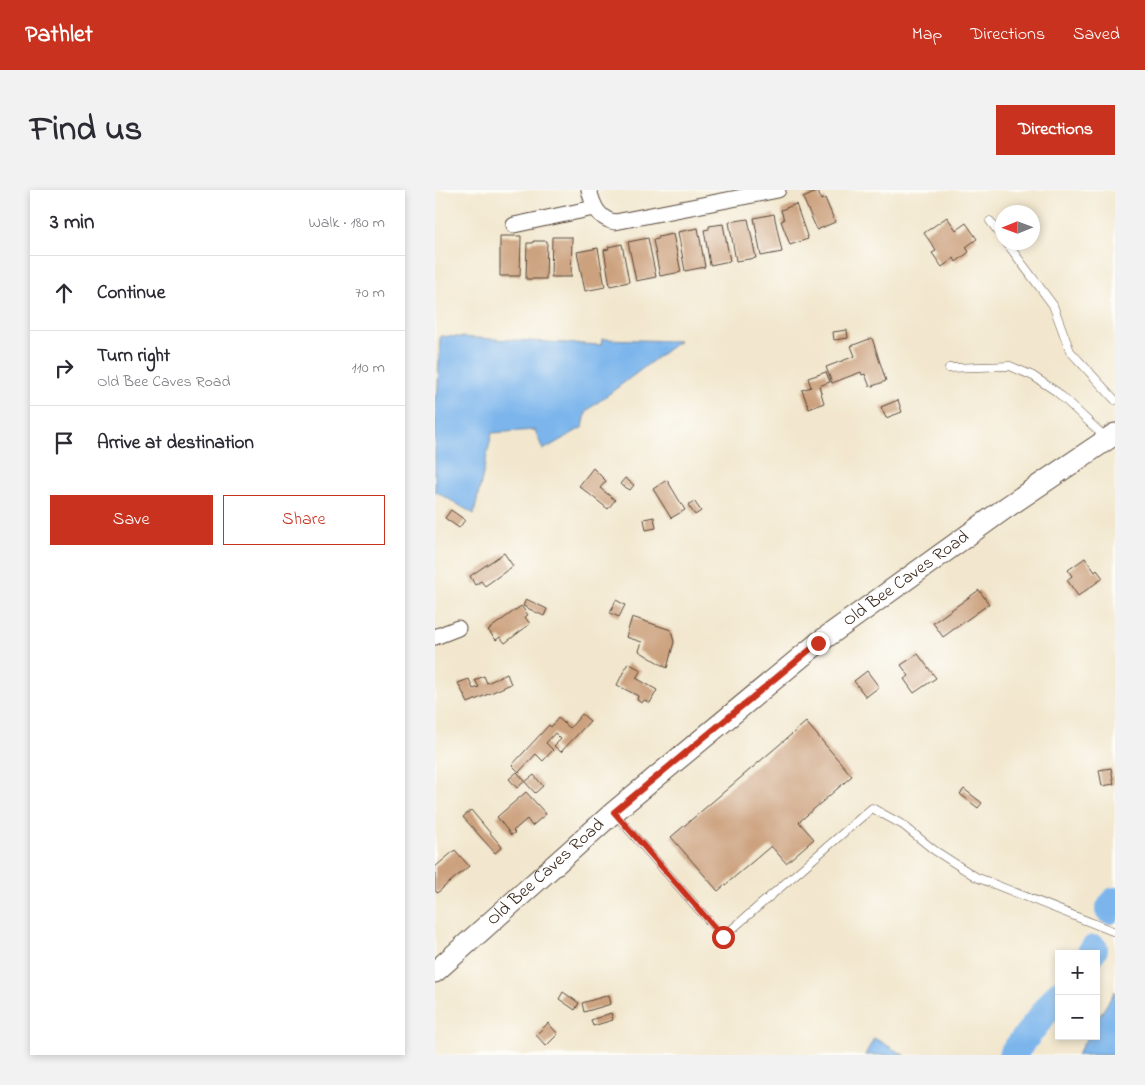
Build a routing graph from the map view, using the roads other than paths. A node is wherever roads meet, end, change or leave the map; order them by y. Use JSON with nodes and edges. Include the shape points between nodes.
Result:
{"nodes":[{"id":1,"x":589,"y":190,"type":"edge"},
{"id":2,"x":777,"y":190,"type":"edge"},
{"id":3,"x":594,"y":208,"type":"junction"},
{"id":4,"x":990,"y":221,"type":"dead end"},
{"id":5,"x":514,"y":225,"type":"dead end"},
{"id":6,"x":995,"y":228,"type":"edge"},
{"id":7,"x":1012,"y":250,"type":"edge"},
{"id":8,"x":949,"y":368,"type":"dead end"},
{"id":9,"x":1115,"y":400,"type":"edge"},
{"id":10,"x":1111,"y":436,"type":"edge"},
{"id":11,"x":458,"y":628,"type":"dead end"},
{"id":12,"x":435,"y":637,"type":"edge"},
{"id":13,"x":614,"y":812,"type":"junction"},
{"id":14,"x":1115,"y":932,"type":"edge"},
{"id":15,"x":435,"y":972,"type":"edge"}],
"edges":[{"from":1,"to":3,"type":"street"},
{"from":2,"to":3,"type":"street","via":[[617,222],[605,219]]},
{"from":3,"to":5,"type":"street"},
{"from":4,"to":6,"type":"lane"},
{"from":7,"to":9,"type":"lane","via":[[1053,304],[1070,351]]},
{"from":8,"to":10,"type":"lane","via":[[1010,366],[1057,392]]},
{"from":10,"to":13,"type":"street","name":"Old Bee Caves Road","via":[[818,643]]},
{"from":11,"to":12,"type":"street"},
{"from":13,"to":14,"type":"lane","via":[[723,937],[872,808],[903,825],[976,878]]},
{"from":13,"to":15,"type":"street","name":"Old Bee Caves Road"}]}
